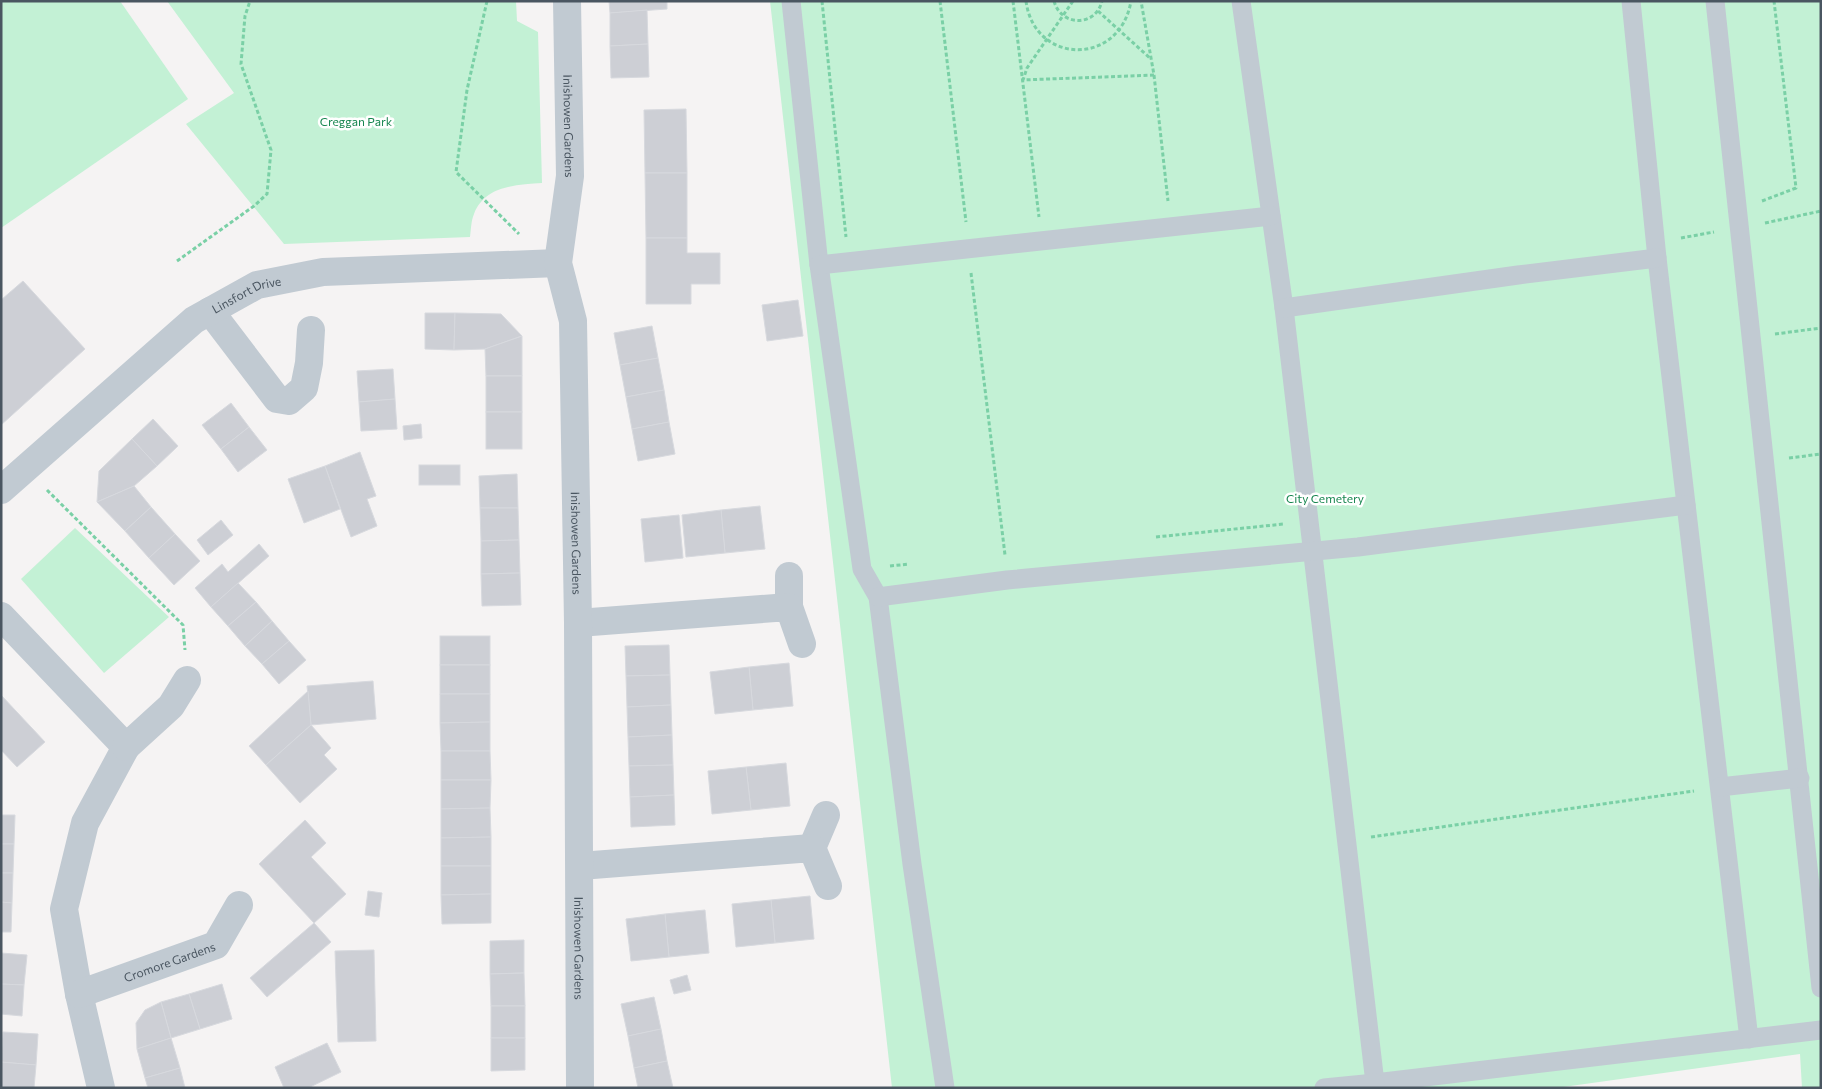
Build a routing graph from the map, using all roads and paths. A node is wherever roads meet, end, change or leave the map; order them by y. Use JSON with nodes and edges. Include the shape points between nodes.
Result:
{"nodes":[{"id":1,"x":250,"y":1,"type":"edge"},
{"id":2,"x":487,"y":1,"type":"edge"},
{"id":3,"x":567,"y":1,"type":"edge"},
{"id":4,"x":791,"y":1,"type":"edge"},
{"id":5,"x":822,"y":1,"type":"edge"},
{"id":6,"x":940,"y":1,"type":"edge"},
{"id":7,"x":1013,"y":1,"type":"edge"},
{"id":8,"x":1026,"y":1,"type":"edge"},
{"id":9,"x":1054,"y":1,"type":"edge"},
{"id":10,"x":1073,"y":1,"type":"edge"},
{"id":11,"x":1102,"y":1,"type":"edge"},
{"id":12,"x":1131,"y":1,"type":"edge"},
{"id":13,"x":1141,"y":1,"type":"edge"},
{"id":14,"x":1241,"y":1,"type":"edge"},
{"id":15,"x":1631,"y":1,"type":"edge"},
{"id":16,"x":1715,"y":1,"type":"edge"},
{"id":17,"x":1774,"y":1,"type":"edge"},
{"id":18,"x":1098,"y":11,"type":"junction"},
{"id":19,"x":1063,"y":16,"type":"junction"},
{"id":20,"x":1119,"y":32,"type":"junction"},
{"id":21,"x":1046,"y":39,"type":"junction"},
{"id":22,"x":1152,"y":60,"type":"junction"},
{"id":23,"x":1154,"y":75,"type":"junction"},
{"id":24,"x":1023,"y":80,"type":"junction"},
{"id":25,"x":1737,"y":210,"type":"junction"},
{"id":26,"x":1271,"y":216,"type":"junction"},
{"id":27,"x":1171,"y":227,"type":"junction"},
{"id":28,"x":1042,"y":242,"type":"junction"},
{"id":29,"x":968,"y":250,"type":"junction"},
{"id":30,"x":1658,"y":258,"type":"junction"},
{"id":31,"x":177,"y":261,"type":"dead end"},
{"id":32,"x":848,"y":262,"type":"junction"},
{"id":33,"x":558,"y":264,"type":"junction"},
{"id":34,"x":819,"y":265,"type":"junction"},
{"id":35,"x":1284,"y":308,"type":"junction"},
{"id":36,"x":210,"y":311,"type":"junction"},
{"id":37,"x":1821,"y":328,"type":"edge"},
{"id":38,"x":311,"y":330,"type":"dead end"},
{"id":39,"x":1752,"y":337,"type":"junction"},
{"id":40,"x":1821,"y":454,"type":"edge"},
{"id":41,"x":1766,"y":461,"type":"junction"},
{"id":42,"x":24,"y":468,"type":"junction"},
{"id":43,"x":1,"y":490,"type":"edge"},
{"id":44,"x":1686,"y":505,"type":"junction"},
{"id":45,"x":1312,"y":552,"type":"junction"},
{"id":46,"x":789,"y":576,"type":"dead end"},
{"id":47,"x":1007,"y":580,"type":"junction"},
{"id":48,"x":878,"y":597,"type":"junction"},
{"id":49,"x":789,"y":607,"type":"junction"},
{"id":50,"x":1,"y":616,"type":"edge"},
{"id":51,"x":578,"y":622,"type":"junction"},
{"id":52,"x":802,"y":644,"type":"dead end"},
{"id":53,"x":187,"y":680,"type":"joint"},
{"id":54,"x":126,"y":747,"type":"junction"},
{"id":55,"x":1800,"y":778,"type":"junction"},
{"id":56,"x":1720,"y":787,"type":"junction"},
{"id":57,"x":826,"y":815,"type":"dead end"},
{"id":58,"x":1346,"y":840,"type":"junction"},
{"id":59,"x":812,"y":848,"type":"junction"},
{"id":60,"x":580,"y":866,"type":"junction"},
{"id":61,"x":828,"y":886,"type":"dead end"},
{"id":62,"x":239,"y":905,"type":"dead end"},
{"id":63,"x":1821,"y":988,"type":"edge"},
{"id":64,"x":79,"y":994,"type":"junction"},
{"id":65,"x":1821,"y":1030,"type":"edge"},
{"id":66,"x":1749,"y":1038,"type":"junction"},
{"id":67,"x":1375,"y":1083,"type":"junction"},
{"id":68,"x":101,"y":1088,"type":"edge"},
{"id":69,"x":580,"y":1088,"type":"edge"},
{"id":70,"x":945,"y":1088,"type":"edge"},
{"id":71,"x":1324,"y":1088,"type":"edge"}],
"edges":[{"from":1,"to":31,"type":"path","via":[[244,16],[241,64],[271,150],[266,194]]},
{"from":2,"to":33,"type":"path","via":[[467,90],[456,172],[518,234]]},
{"from":3,"to":33,"type":"street","name":"Inishowen Gardens","via":[[570,176]]},
{"from":4,"to":34,"type":"lane"},
{"from":5,"to":32,"type":"path"},
{"from":6,"to":29,"type":"path"},
{"from":7,"to":24,"type":"path"},
{"from":8,"to":21,"type":"path","via":[[1034,27]]},
{"from":9,"to":19,"type":"path"},
{"from":10,"to":19,"type":"path"},
{"from":11,"to":18,"type":"path"},
{"from":12,"to":20,"type":"path","via":[[1128,16]]},
{"from":13,"to":22,"type":"path"},
{"from":14,"to":26,"type":"lane"},
{"from":15,"to":30,"type":"lane"},
{"from":16,"to":25,"type":"lane"},
{"from":17,"to":25,"type":"path","via":[[1796,188]]},
{"from":18,"to":19,"type":"path","via":[[1092,17],[1078,21]]},
{"from":18,"to":20,"type":"path"},
{"from":19,"to":21,"type":"path"},
{"from":20,"to":21,"type":"path","via":[[1099,46],[1086,50],[1065,48]]},
{"from":20,"to":22,"type":"path"},
{"from":21,"to":24,"type":"path"},
{"from":22,"to":23,"type":"path"},
{"from":23,"to":24,"type":"path"},
{"from":23,"to":27,"type":"path"},
{"from":24,"to":28,"type":"path"},
{"from":25,"to":39,"type":"lane"},
{"from":26,"to":27,"type":"lane"},
{"from":26,"to":35,"type":"lane"},
{"from":27,"to":28,"type":"lane"},
{"from":28,"to":29,"type":"lane"},
{"from":29,"to":32,"type":"lane"},
{"from":29,"to":47,"type":"path"},
{"from":30,"to":35,"type":"lane"},
{"from":30,"to":44,"type":"lane"},
{"from":32,"to":34,"type":"lane"},
{"from":33,"to":36,"type":"street","name":"Linsfort Drive","via":[[323,272],[257,285]]},
{"from":33,"to":51,"type":"street","name":"Inishowen Gardens","via":[[574,321]]},
{"from":34,"to":48,"type":"lane","via":[[862,569]]},
{"from":35,"to":45,"type":"lane"},
{"from":36,"to":38,"type":"street","via":[[277,399],[289,401],[304,388]]},
{"from":36,"to":42,"type":"street","name":"Linsfort Drive","via":[[194,320]]},
{"from":37,"to":39,"type":"path"},
{"from":39,"to":41,"type":"lane"},
{"from":40,"to":41,"type":"path"},
{"from":41,"to":55,"type":"lane"},
{"from":42,"to":43,"type":"street","name":"Linsfort Drive"},
{"from":42,"to":53,"type":"path","via":[[183,625]]},
{"from":44,"to":45,"type":"lane"},
{"from":44,"to":56,"type":"lane"},
{"from":45,"to":47,"type":"lane"},
{"from":45,"to":58,"type":"lane"},
{"from":46,"to":49,"type":"street"},
{"from":47,"to":48,"type":"lane"},
{"from":48,"to":70,"type":"lane"},
{"from":49,"to":51,"type":"street"},
{"from":49,"to":52,"type":"street"},
{"from":50,"to":54,"type":"street"},
{"from":51,"to":60,"type":"street","name":"Inishowen Gardens"},
{"from":53,"to":54,"type":"street","via":[[171,706]]},
{"from":54,"to":64,"type":"street","via":[[85,823],[64,908]]},
{"from":55,"to":56,"type":"lane"},
{"from":55,"to":63,"type":"lane"},
{"from":56,"to":58,"type":"path"},
{"from":56,"to":66,"type":"lane"},
{"from":57,"to":59,"type":"street"},
{"from":58,"to":67,"type":"lane"},
{"from":59,"to":60,"type":"street"},
{"from":59,"to":61,"type":"street"},
{"from":60,"to":69,"type":"street","name":"Inishowen Gardens"},
{"from":62,"to":64,"type":"street","name":"Cromore Gardens","via":[[216,944]]},
{"from":64,"to":68,"type":"street"},
{"from":65,"to":66,"type":"lane"},
{"from":66,"to":67,"type":"lane"},
{"from":67,"to":71,"type":"lane"}]}
